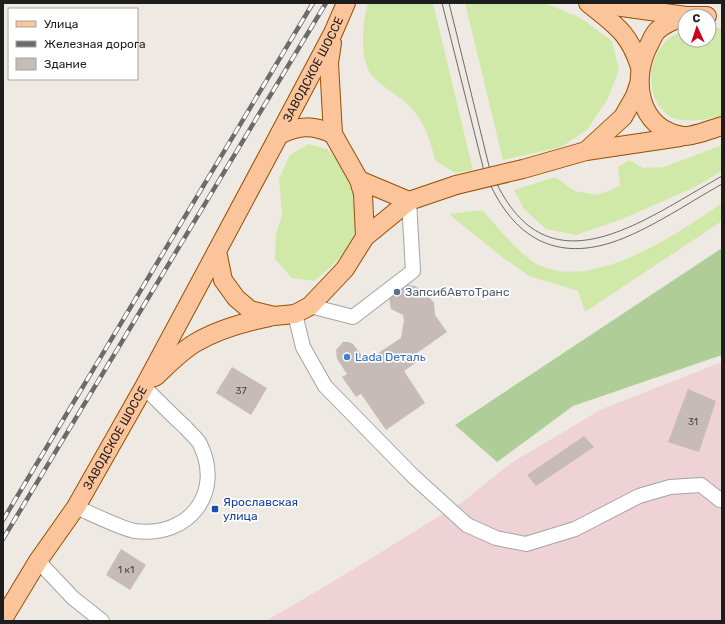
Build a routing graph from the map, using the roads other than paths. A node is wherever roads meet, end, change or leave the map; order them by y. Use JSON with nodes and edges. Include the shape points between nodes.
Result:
{"nodes":[{"id":1,"x":346,"y":3,"type":"edge"},
{"id":2,"x":588,"y":3,"type":"edge"},
{"id":3,"x":593,"y":3,"type":"edge"},
{"id":4,"x":677,"y":15,"type":"edge"},
{"id":5,"x":677,"y":20,"type":"edge"},
{"id":6,"x":333,"y":33,"type":"junction"},
{"id":7,"x":640,"y":75,"type":"junction"},
{"id":8,"x":722,"y":126,"type":"edge"},
{"id":9,"x":333,"y":134,"type":"junction"},
{"id":10,"x":279,"y":135,"type":"junction"},
{"id":11,"x":685,"y":136,"type":"junction"},
{"id":12,"x":586,"y":151,"type":"junction"},
{"id":13,"x":359,"y":180,"type":"junction"},
{"id":14,"x":409,"y":201,"type":"junction"},
{"id":15,"x":365,"y":237,"type":"junction"},
{"id":16,"x":217,"y":251,"type":"junction"},
{"id":17,"x":303,"y":310,"type":"junction"},
{"id":18,"x":274,"y":316,"type":"junction"},
{"id":19,"x":144,"y":387,"type":"junction"},
{"id":20,"x":722,"y":500,"type":"edge"},
{"id":21,"x":76,"y":507,"type":"junction"},
{"id":22,"x":38,"y":561,"type":"junction"},
{"id":23,"x":3,"y":619,"type":"edge"},
{"id":24,"x":102,"y":621,"type":"edge"}],
"edges":[{"from":1,"to":6,"type":"main road","name":"ЗАВОДСКОЕ ШОССЕ"},
{"from":2,"to":7,"type":"main road","via":[[624,33],[634,49]]},
{"from":3,"to":4,"type":"main road"},
{"from":5,"to":7,"type":"main road","via":[[656,31],[644,53]]},
{"from":6,"to":9,"type":"main road","via":[[329,63]]},
{"from":6,"to":10,"type":"main road","name":"ЗАВОДСКОЕ ШОССЕ"},
{"from":7,"to":11,"type":"main road","via":[[641,97],[650,116],[664,130]]},
{"from":7,"to":12,"type":"main road","via":[[623,117]]},
{"from":8,"to":11,"type":"main road"},
{"from":9,"to":10,"type":"main road","via":[[309,127],[294,128]]},
{"from":9,"to":13,"type":"main road"},
{"from":10,"to":16,"type":"main road","name":"ЗАВОДСКОЕ ШОССЕ"},
{"from":11,"to":12,"type":"main road"},
{"from":12,"to":14,"type":"main road","bridge":true,"via":[[456,185]]},
{"from":13,"to":14,"type":"main road"},
{"from":13,"to":15,"type":"main road","via":[[363,194]]},
{"from":14,"to":15,"type":"main road"},
{"from":14,"to":17,"type":"lane","via":[[413,271],[353,317]]},
{"from":15,"to":17,"type":"main road","via":[[345,269]]},
{"from":16,"to":18,"type":"main road","via":[[223,280],[236,298],[250,310]]},
{"from":16,"to":19,"type":"main road","name":"ЗАВОДСКОЕ ШОССЕ"},
{"from":17,"to":18,"type":"main road"},
{"from":17,"to":20,"type":"lane","via":[[303,347],[325,386],[413,476],[451,510],[468,525],[496,538],[526,544],[575,530],[639,496],[670,487],[701,485]]},
{"from":18,"to":19,"type":"main road","via":[[246,322],[196,342]]},
{"from":19,"to":21,"type":"main road","name":"ЗАВОДСКОЕ ШОССЕ"},
{"from":19,"to":21,"type":"lane","via":[[200,442],[208,474],[207,490],[199,507],[187,519],[154,532],[134,531]]},
{"from":21,"to":22,"type":"main road","name":"ЗАВОДСКОЕ ШОССЕ"},
{"from":22,"to":23,"type":"main road","name":"ЗАВОДСКОЕ ШОССЕ"},
{"from":22,"to":24,"type":"lane","via":[[73,598]]}]}
